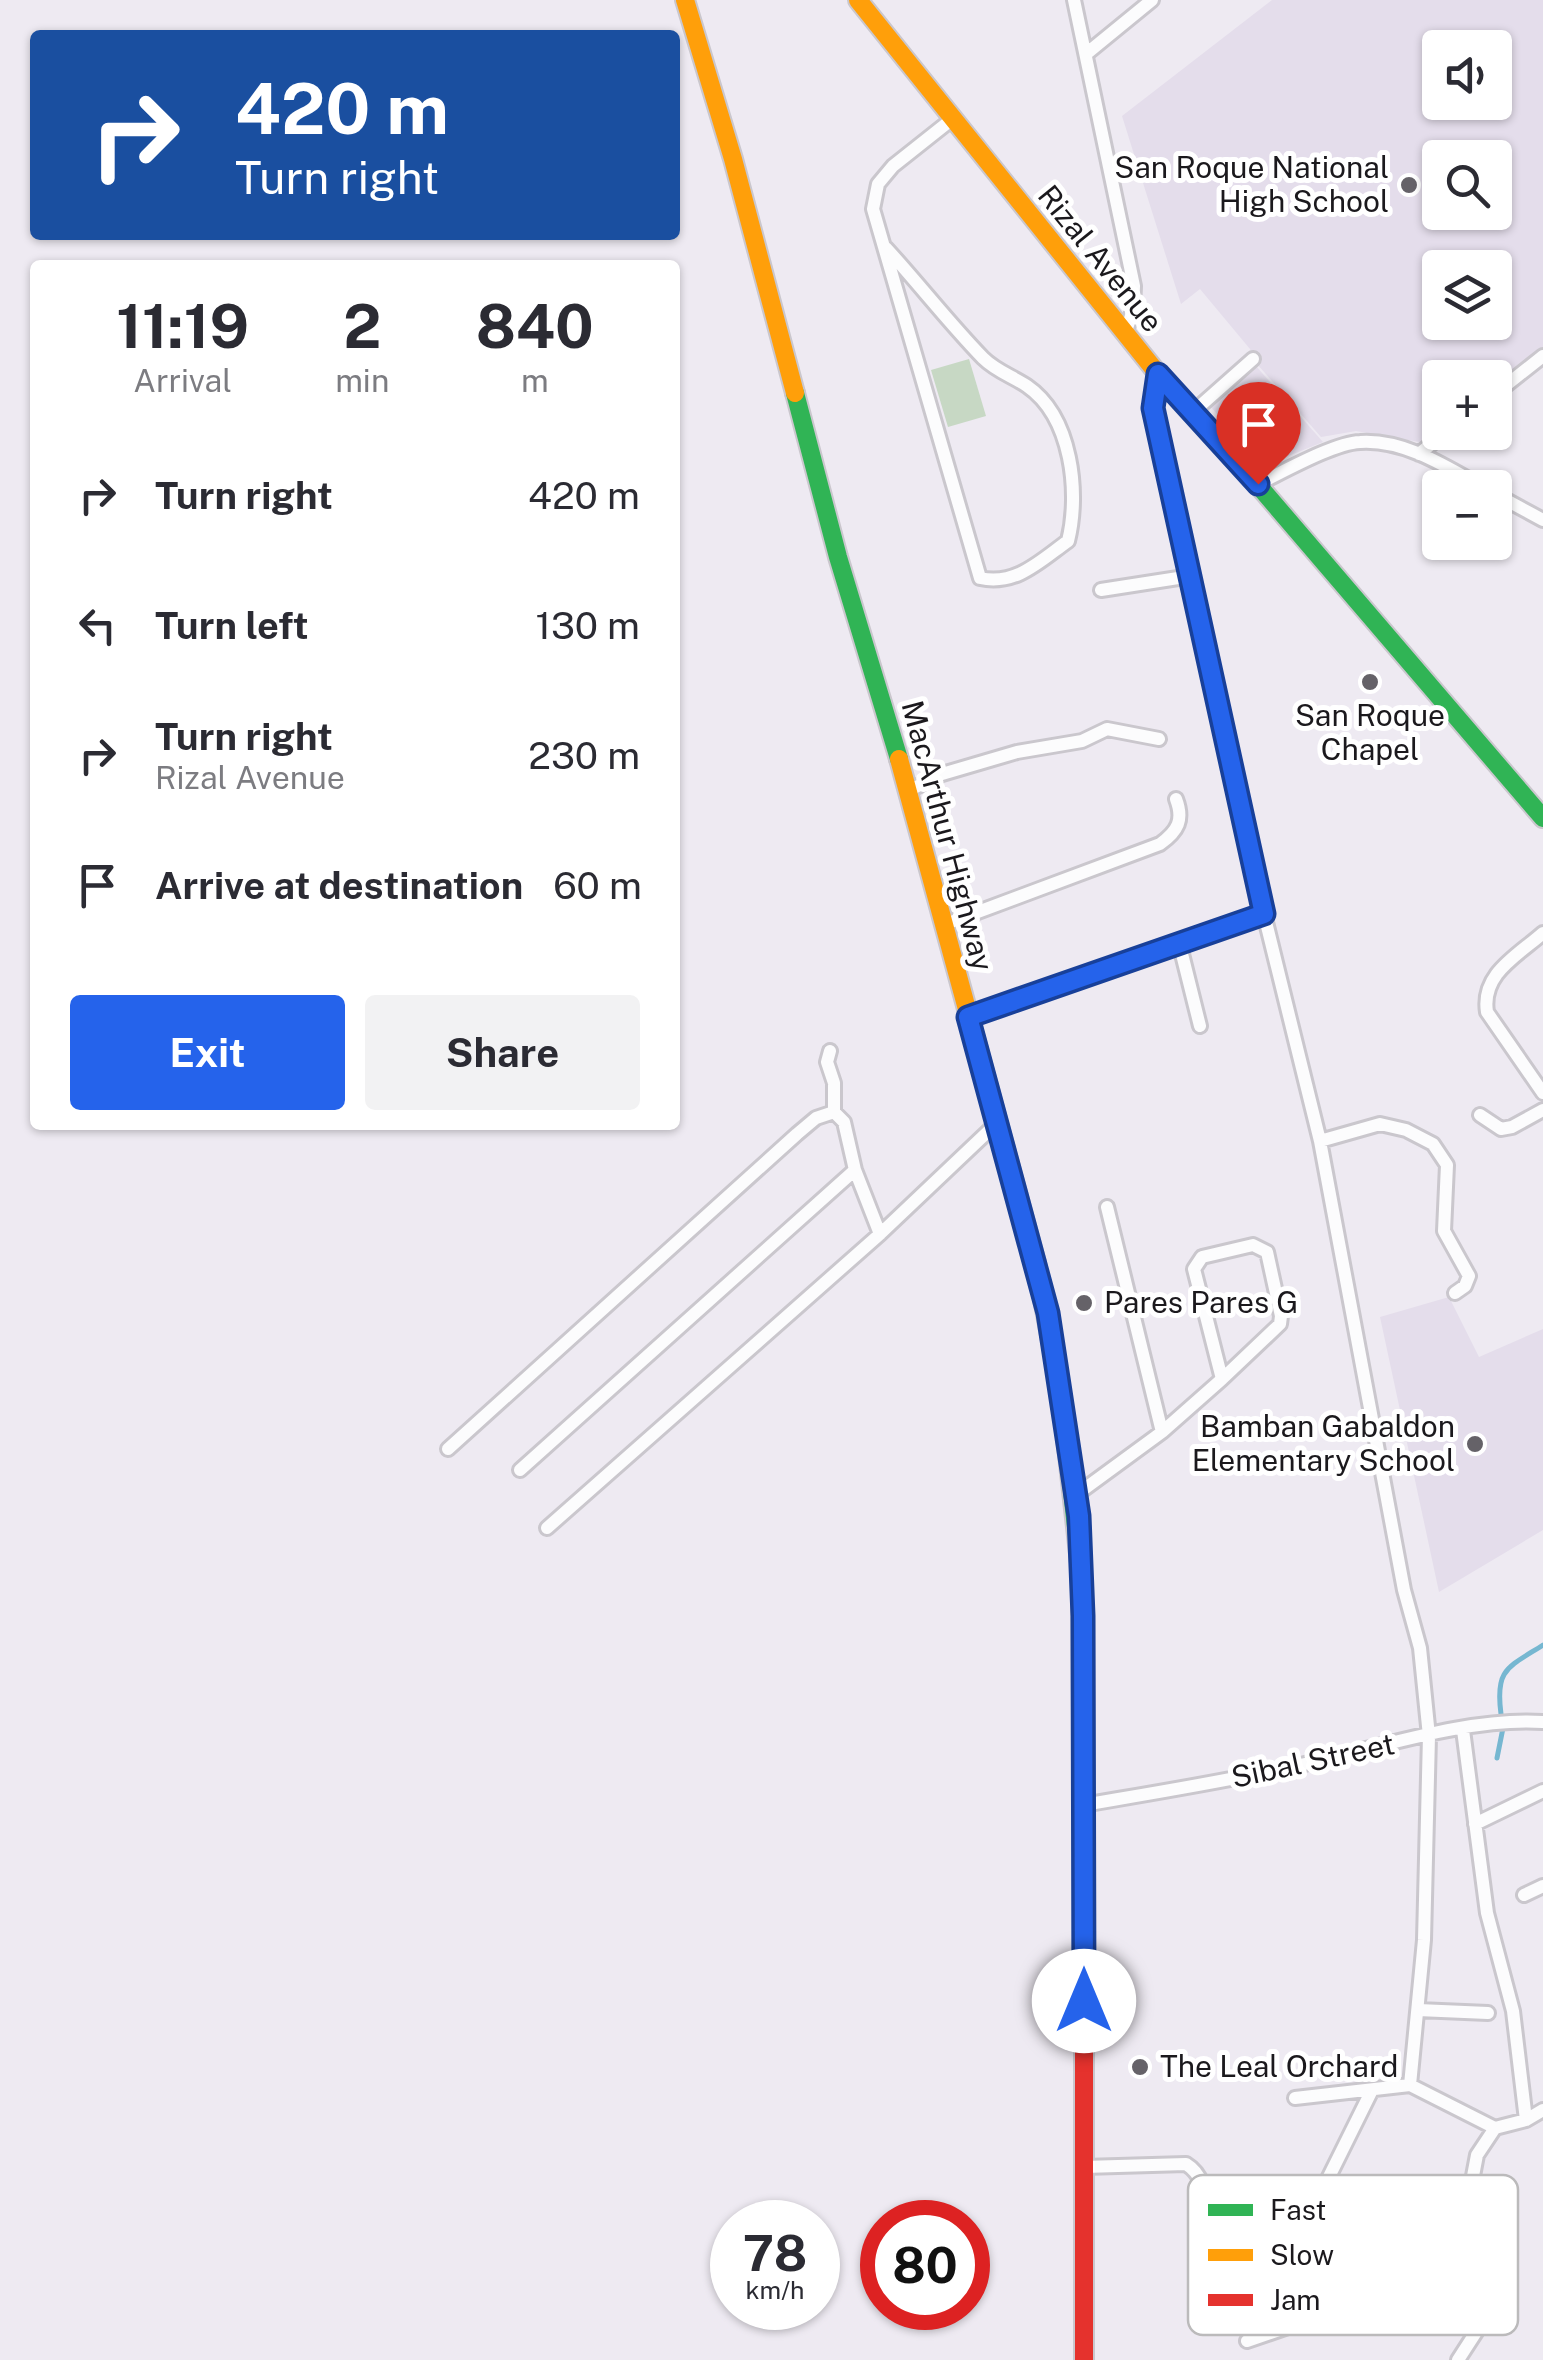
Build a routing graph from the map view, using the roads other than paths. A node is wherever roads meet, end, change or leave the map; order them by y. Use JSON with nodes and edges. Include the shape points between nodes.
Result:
{"nodes":[{"id":1,"x":685,"y":0,"type":"edge"},
{"id":2,"x":1074,"y":0,"type":"edge"},
{"id":3,"x":1152,"y":0,"type":"edge"},
{"id":4,"x":862,"y":2,"type":"edge"},
{"id":5,"x":1086,"y":54,"type":"junction"},
{"id":6,"x":951,"y":120,"type":"junction"},
{"id":7,"x":886,"y":248,"type":"junction"},
{"id":8,"x":1125,"y":334,"type":"junction"},
{"id":9,"x":1543,"y":356,"type":"edge"},
{"id":10,"x":1253,"y":360,"type":"dead end"},
{"id":11,"x":1158,"y":374,"type":"junction"},
{"id":12,"x":1512,"y":381,"type":"edge"},
{"id":13,"x":1192,"y":414,"type":"junction"},
{"id":14,"x":1424,"y":450,"type":"edge"},
{"id":15,"x":1419,"y":454,"type":"junction"},
{"id":16,"x":1450,"y":470,"type":"edge"},
{"id":17,"x":1258,"y":484,"type":"junction"},
{"id":18,"x":1512,"y":503,"type":"edge"},
{"id":19,"x":1543,"y":520,"type":"edge"},
{"id":20,"x":1190,"y":576,"type":"junction"},
{"id":21,"x":1101,"y":590,"type":"dead end"},
{"id":22,"x":1159,"y":739,"type":"dead end"},
{"id":23,"x":908,"y":791,"type":"junction"},
{"id":24,"x":1176,"y":799,"type":"dead end"},
{"id":25,"x":1543,"y":818,"type":"edge"},
{"id":26,"x":1264,"y":914,"type":"junction"},
{"id":27,"x":943,"y":925,"type":"junction"},
{"id":28,"x":1543,"y":933,"type":"edge"},
{"id":29,"x":1178,"y":942,"type":"junction"},
{"id":30,"x":968,"y":1017,"type":"junction"},
{"id":31,"x":1200,"y":1026,"type":"dead end"},
{"id":32,"x":830,"y":1051,"type":"dead end"},
{"id":33,"x":1543,"y":1093,"type":"edge"},
{"id":34,"x":1543,"y":1110,"type":"edge"},
{"id":35,"x":834,"y":1112,"type":"junction"},
{"id":36,"x":1480,"y":1115,"type":"dead end"},
{"id":37,"x":998,"y":1123,"type":"junction"},
{"id":38,"x":1320,"y":1142,"type":"junction"},
{"id":39,"x":856,"y":1170,"type":"junction"},
{"id":40,"x":1107,"y":1207,"type":"dead end"},
{"id":41,"x":880,"y":1234,"type":"junction"},
{"id":42,"x":1455,"y":1292,"type":"dead end"},
{"id":43,"x":1222,"y":1378,"type":"junction"},
{"id":44,"x":1162,"y":1432,"type":"junction"},
{"id":45,"x":448,"y":1449,"type":"dead end"},
{"id":46,"x":520,"y":1470,"type":"dead end"},
{"id":47,"x":1076,"y":1495,"type":"junction"},
{"id":48,"x":547,"y":1528,"type":"dead end"},
{"id":49,"x":1543,"y":1722,"type":"edge"},
{"id":50,"x":1463,"y":1730,"type":"junction"},
{"id":51,"x":1429,"y":1736,"type":"junction"},
{"id":52,"x":1543,"y":1792,"type":"edge"},
{"id":53,"x":1083,"y":1805,"type":"junction"},
{"id":54,"x":1475,"y":1824,"type":"junction"},
{"id":55,"x":1543,"y":1886,"type":"edge"},
{"id":56,"x":1524,"y":1895,"type":"dead end"},
{"id":57,"x":1418,"y":2010,"type":"junction"},
{"id":58,"x":1488,"y":2013,"type":"dead end"},
{"id":59,"x":1410,"y":2085,"type":"junction"},
{"id":60,"x":1371,"y":2092,"type":"junction"},
{"id":61,"x":1295,"y":2098,"type":"dead end"},
{"id":62,"x":1543,"y":2110,"type":"edge"},
{"id":63,"x":1526,"y":2120,"type":"junction"},
{"id":64,"x":1495,"y":2128,"type":"junction"},
{"id":65,"x":1084,"y":2167,"type":"junction"},
{"id":66,"x":1198,"y":2175,"type":"edge"},
{"id":67,"x":1330,"y":2175,"type":"edge"},
{"id":68,"x":1473,"y":2175,"type":"edge"},
{"id":69,"x":1265,"y":2335,"type":"edge"},
{"id":70,"x":1473,"y":2335,"type":"edge"},
{"id":71,"x":1247,"y":2341,"type":"dead end"},
{"id":72,"x":1084,"y":2360,"type":"edge"},
{"id":73,"x":1458,"y":2360,"type":"edge"}],
"edges":[{"from":1,"to":23,"type":"main road","name":"MacArthur Highway"},
{"from":2,"to":5,"type":"street"},
{"from":3,"to":5,"type":"street"},
{"from":4,"to":6,"type":"main road","name":"Rizal Avenue"},
{"from":5,"to":8,"type":"street","via":[[1134,286]]},
{"from":6,"to":7,"type":"street","via":[[878,184],[873,209]]},
{"from":6,"to":8,"type":"main road","name":"Rizal Avenue"},
{"from":7,"to":7,"type":"street","via":[[980,578],[1020,576],[1068,541],[1074,518],[1059,423],[1028,386],[994,369]]},
{"from":8,"to":11,"type":"main road","name":"Rizal Avenue"},
{"from":9,"to":12,"type":"street"},
{"from":10,"to":13,"type":"street"},
{"from":11,"to":13,"type":"main road","name":"Rizal Avenue"},
{"from":11,"to":20,"type":"street","via":[[1153,408]]},
{"from":13,"to":17,"type":"main road","name":"Rizal Avenue"},
{"from":14,"to":15,"type":"street"},
{"from":15,"to":16,"type":"street"},
{"from":15,"to":17,"type":"street","via":[[1358,442]]},
{"from":17,"to":25,"type":"main road","name":"Rizal Avenue"},
{"from":18,"to":19,"type":"street"},
{"from":20,"to":21,"type":"street"},
{"from":20,"to":26,"type":"street"},
{"from":22,"to":23,"type":"street","via":[[1107,728],[1082,741],[942,774]]},
{"from":23,"to":27,"type":"main road","name":"MacArthur Highway"},
{"from":24,"to":27,"type":"street","via":[[1182,817],[1160,844]]},
{"from":26,"to":29,"type":"street"},
{"from":26,"to":38,"type":"street"},
{"from":27,"to":30,"type":"main road","name":"MacArthur Highway"},
{"from":28,"to":33,"type":"street","via":[[1488,984],[1485,997],[1488,1012]]},
{"from":29,"to":30,"type":"street"},
{"from":29,"to":31,"type":"street"},
{"from":30,"to":37,"type":"main road","name":"MacArthur Highway"},
{"from":32,"to":35,"type":"street"},
{"from":34,"to":36,"type":"street","via":[[1501,1128]]},
{"from":35,"to":39,"type":"street","via":[[844,1122]]},
{"from":35,"to":45,"type":"street","via":[[797,1134]]},
{"from":37,"to":41,"type":"street"},
{"from":37,"to":47,"type":"main road","name":"MacArthur Highway","via":[[1048,1313]]},
{"from":38,"to":42,"type":"street","via":[[1380,1124],[1420,1135],[1443,1155],[1444,1231],[1469,1276]]},
{"from":38,"to":51,"type":"street","via":[[1420,1648]]},
{"from":39,"to":41,"type":"street"},
{"from":39,"to":46,"type":"street"},
{"from":40,"to":44,"type":"street"},
{"from":41,"to":48,"type":"street"},
{"from":43,"to":43,"type":"street","via":[[1196,1262],[1262,1247],[1280,1324]]},
{"from":43,"to":44,"type":"street"},
{"from":44,"to":47,"type":"street"},
{"from":47,"to":53,"type":"main road","name":"MacArthur Highway"},
{"from":49,"to":50,"type":"street","name":"Sibal Street"},
{"from":50,"to":51,"type":"street","name":"Sibal Street"},
{"from":50,"to":54,"type":"street"},
{"from":51,"to":53,"type":"street","name":"Sibal Street","via":[[1254,1776]]},
{"from":51,"to":57,"type":"street"},
{"from":52,"to":54,"type":"street"},
{"from":53,"to":65,"type":"main road","name":"MacArthur Highway"},
{"from":54,"to":63,"type":"street"},
{"from":55,"to":56,"type":"street"},
{"from":57,"to":58,"type":"street"},
{"from":57,"to":59,"type":"street"},
{"from":59,"to":60,"type":"street"},
{"from":59,"to":64,"type":"street"},
{"from":60,"to":61,"type":"street"},
{"from":60,"to":67,"type":"street"},
{"from":62,"to":63,"type":"street"},
{"from":63,"to":64,"type":"street"},
{"from":64,"to":68,"type":"street","via":[[1477,2154]]},
{"from":65,"to":66,"type":"street","via":[[1177,2162]]},
{"from":65,"to":72,"type":"main road","name":"MacArthur Highway"},
{"from":69,"to":71,"type":"street"},
{"from":70,"to":73,"type":"street"}]}
